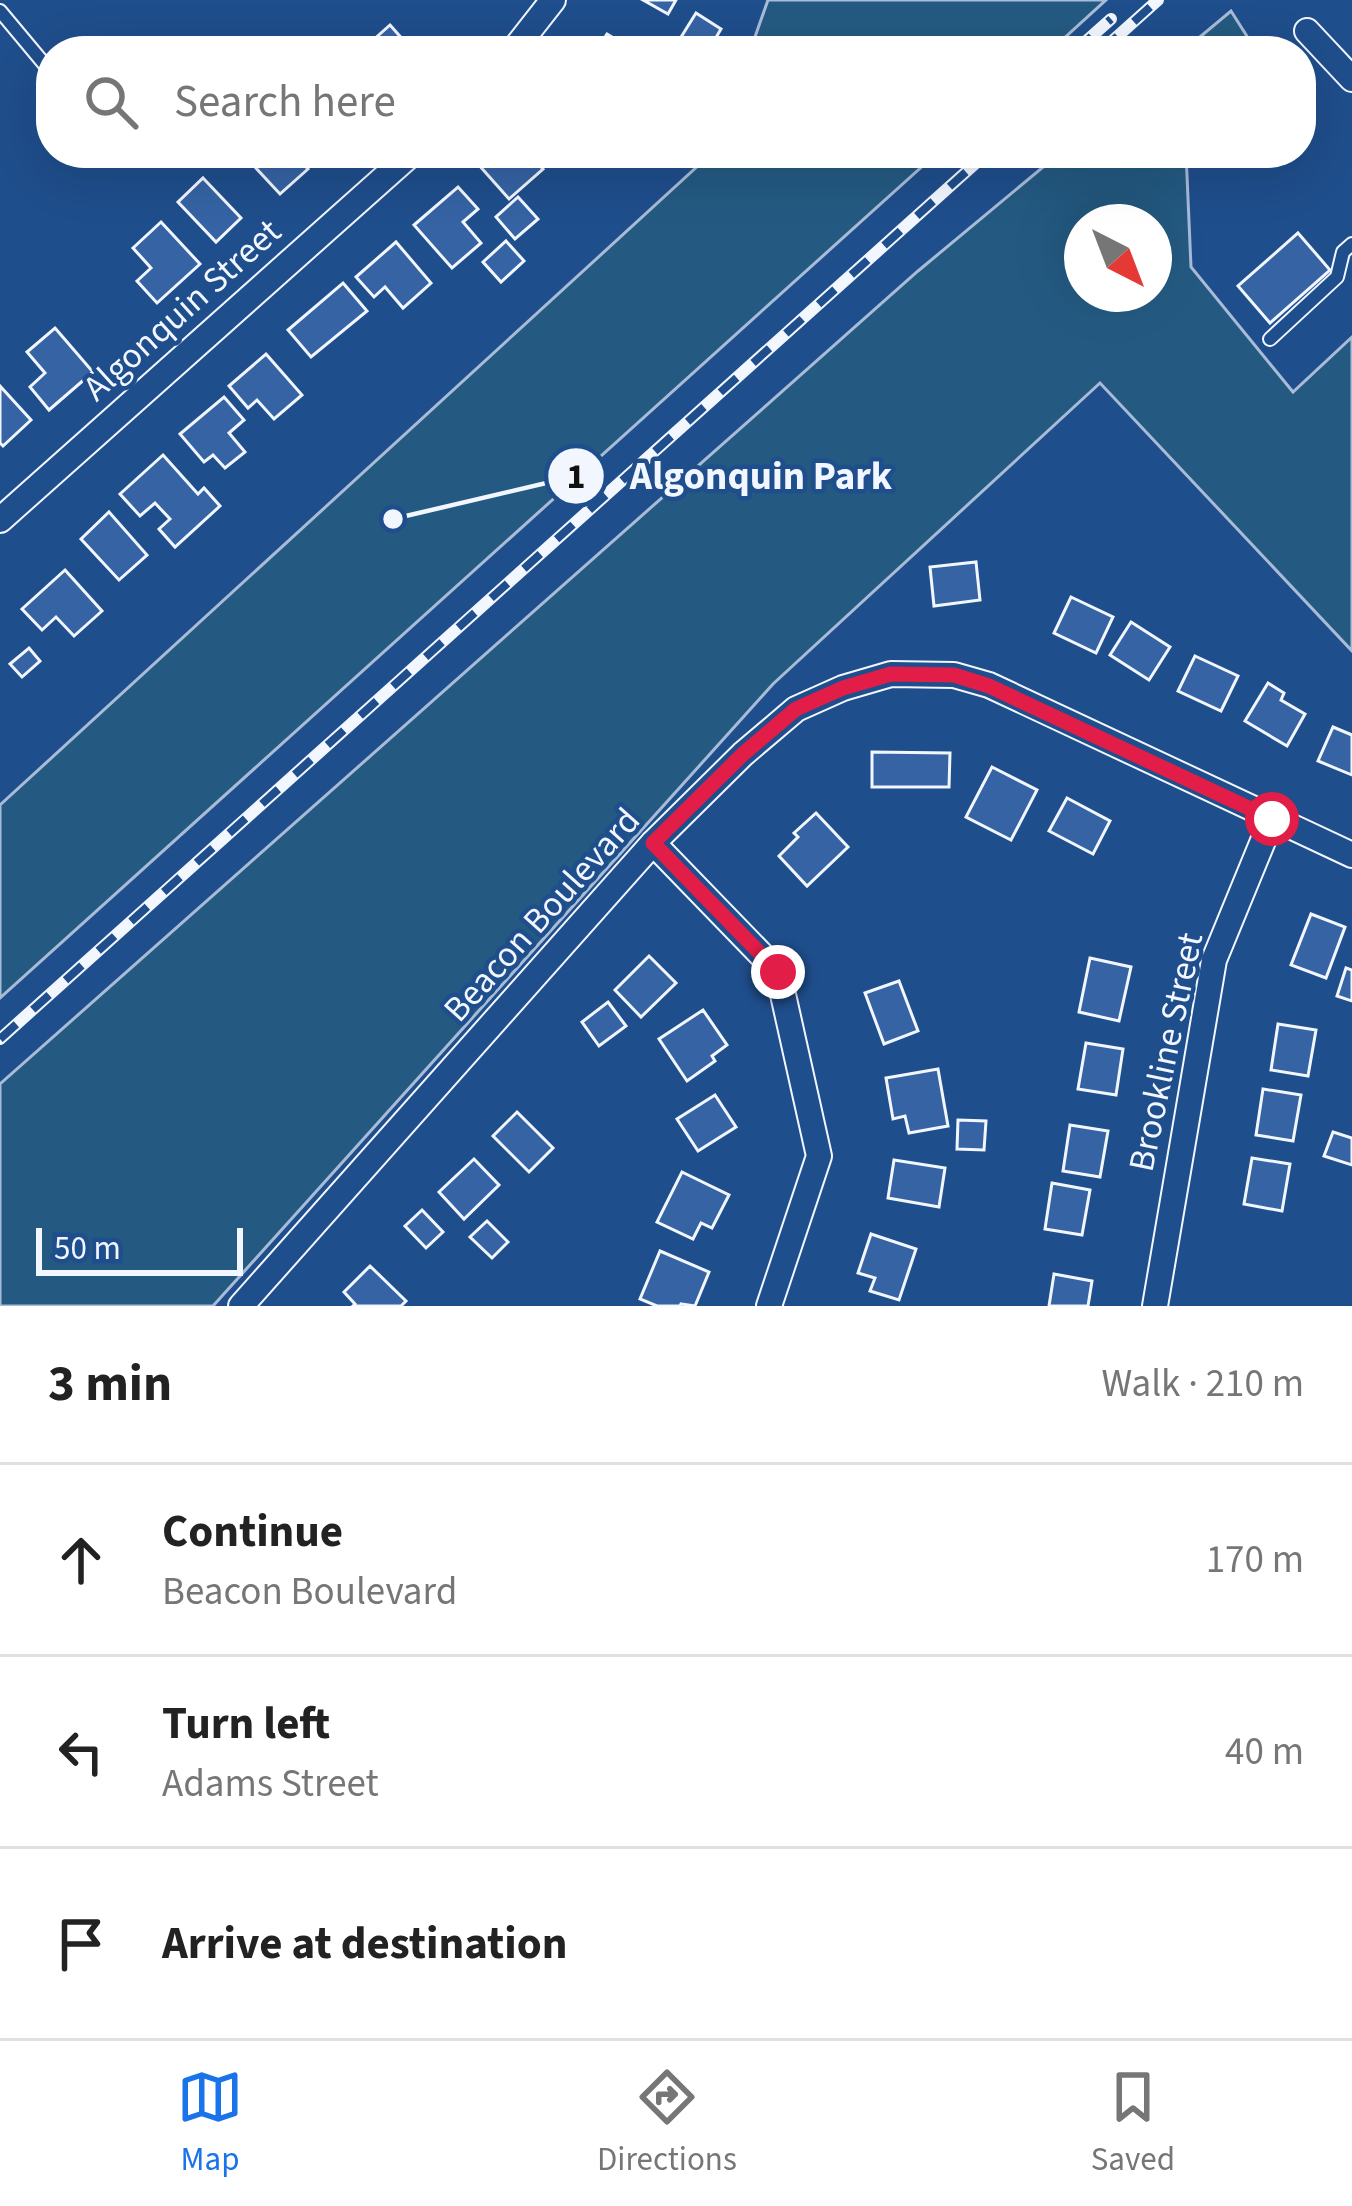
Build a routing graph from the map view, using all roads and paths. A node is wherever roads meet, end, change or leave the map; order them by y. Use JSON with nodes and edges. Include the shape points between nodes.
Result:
{"nodes":[{"id":1,"x":553,"y":0,"type":"edge"},
{"id":2,"x":0,"y":11,"type":"edge"},
{"id":3,"x":1307,"y":31,"type":"dead end"},
{"id":4,"x":525,"y":36,"type":"edge"},
{"id":5,"x":1312,"y":36,"type":"edge"},
{"id":6,"x":1316,"y":41,"type":"edge"},
{"id":7,"x":36,"y":54,"type":"edge"},
{"id":8,"x":1352,"y":80,"type":"edge"},
{"id":9,"x":395,"y":168,"type":"edge"},
{"id":10,"x":1352,"y":244,"type":"edge"},
{"id":11,"x":1270,"y":339,"type":"dead end"},
{"id":12,"x":0,"y":520,"type":"edge"},
{"id":13,"x":1272,"y":819,"type":"junction"},
{"id":14,"x":653,"y":843,"type":"junction"},
{"id":15,"x":1352,"y":854,"type":"edge"},
{"id":16,"x":241,"y":1306,"type":"edge"},
{"id":17,"x":769,"y":1306,"type":"edge"},
{"id":18,"x":1155,"y":1306,"type":"edge"}],
"edges":[{"from":1,"to":4,"type":"street"},
{"from":2,"to":7,"type":"lane"},
{"from":3,"to":5,"type":"street"},
{"from":6,"to":8,"type":"street"},
{"from":9,"to":12,"type":"street","name":"Algonquin Street"},
{"from":10,"to":11,"type":"lane","via":[[1337,277]]},
{"from":13,"to":14,"type":"street","name":"Beacon Boulevard","via":[[989,686],[954,675],[891,674],[796,709]]},
{"from":13,"to":15,"type":"street","name":"Beacon Boulevard"},
{"from":13,"to":18,"type":"street","name":"Brookline Street","via":[[1214,960]]},
{"from":14,"to":16,"type":"street","name":"Beacon Boulevard"},
{"from":14,"to":17,"type":"street","via":[[778,972],[819,1156]]}]}
